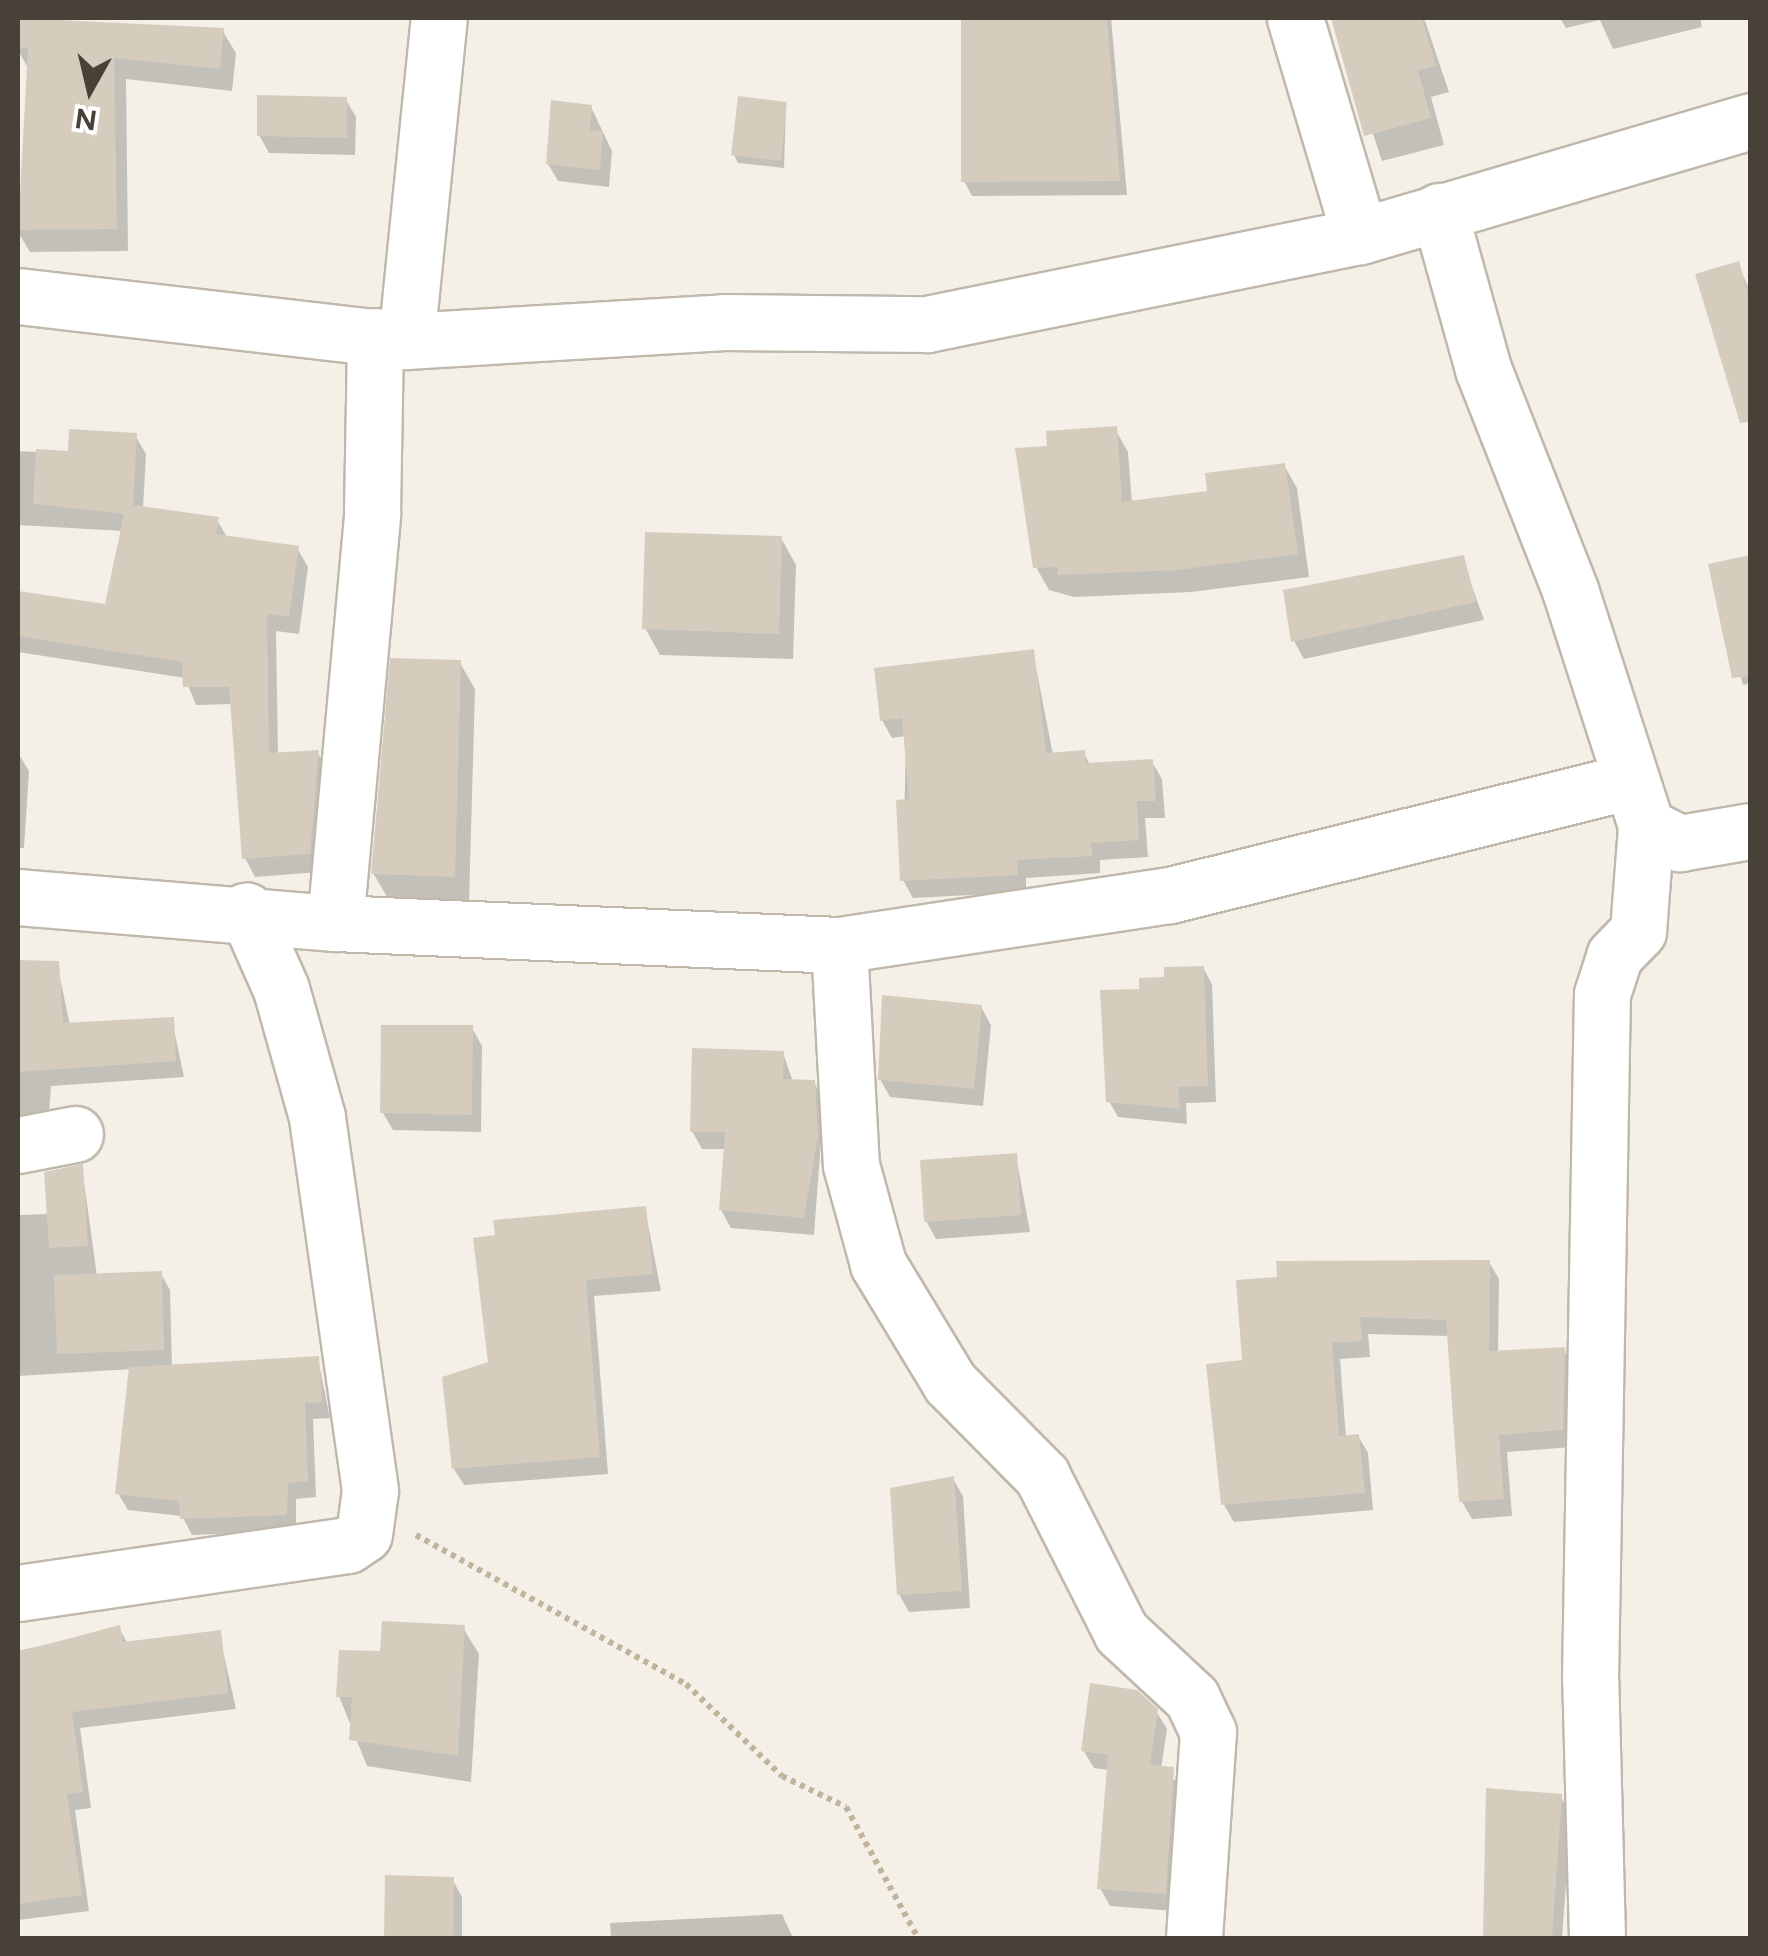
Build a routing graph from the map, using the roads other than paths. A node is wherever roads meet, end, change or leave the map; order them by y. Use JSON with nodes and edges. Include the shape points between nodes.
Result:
{"nodes":[{"id":1,"x":439,"y":18,"type":"edge"},
{"id":2,"x":1294,"y":18,"type":"edge"},
{"id":3,"x":1750,"y":121,"type":"edge"},
{"id":4,"x":1439,"y":212,"type":"junction"},
{"id":5,"x":1360,"y":236,"type":"junction"},
{"id":6,"x":18,"y":296,"type":"edge"},
{"id":7,"x":391,"y":338,"type":"junction"},
{"id":8,"x":1636,"y":804,"type":"junction"},
{"id":9,"x":1750,"y":831,"type":"edge"},
{"id":10,"x":18,"y":897,"type":"edge"},
{"id":11,"x":246,"y":910,"type":"junction"},
{"id":12,"x":334,"y":923,"type":"junction"},
{"id":13,"x":840,"y":945,"type":"junction"},
{"id":14,"x":76,"y":1134,"type":"dead end"},
{"id":15,"x":18,"y":1145,"type":"edge"},
{"id":16,"x":18,"y":1593,"type":"edge"},
{"id":17,"x":1194,"y":1938,"type":"edge"},
{"id":18,"x":1597,"y":1938,"type":"edge"}],
"edges":[{"from":1,"to":7,"type":"street"},
{"from":2,"to":5,"type":"street"},
{"from":3,"to":4,"type":"street"},
{"from":4,"to":5,"type":"street"},
{"from":4,"to":8,"type":"street","via":[[1483,369],[1570,590]]},
{"from":5,"to":7,"type":"street","via":[[928,324],[724,322]]},
{"from":6,"to":7,"type":"street"},
{"from":7,"to":12,"type":"street"},
{"from":8,"to":9,"type":"street","via":[[1680,843]]},
{"from":8,"to":13,"type":"street","via":[[1170,895]]},
{"from":8,"to":18,"type":"street","via":[[1638,931],[1614,956],[1602,994],[1590,1679]]},
{"from":10,"to":11,"type":"street"},
{"from":11,"to":12,"type":"street"},
{"from":11,"to":16,"type":"street","via":[[281,989],[317,1118],[370,1507],[364,1534],[348,1544]]},
{"from":12,"to":13,"type":"street"},
{"from":13,"to":17,"type":"street","via":[[851,1165],[878,1264],[950,1383],[1042,1476],[1121,1632],[1192,1698],[1208,1732]]},
{"from":14,"to":15,"type":"street"}]}
